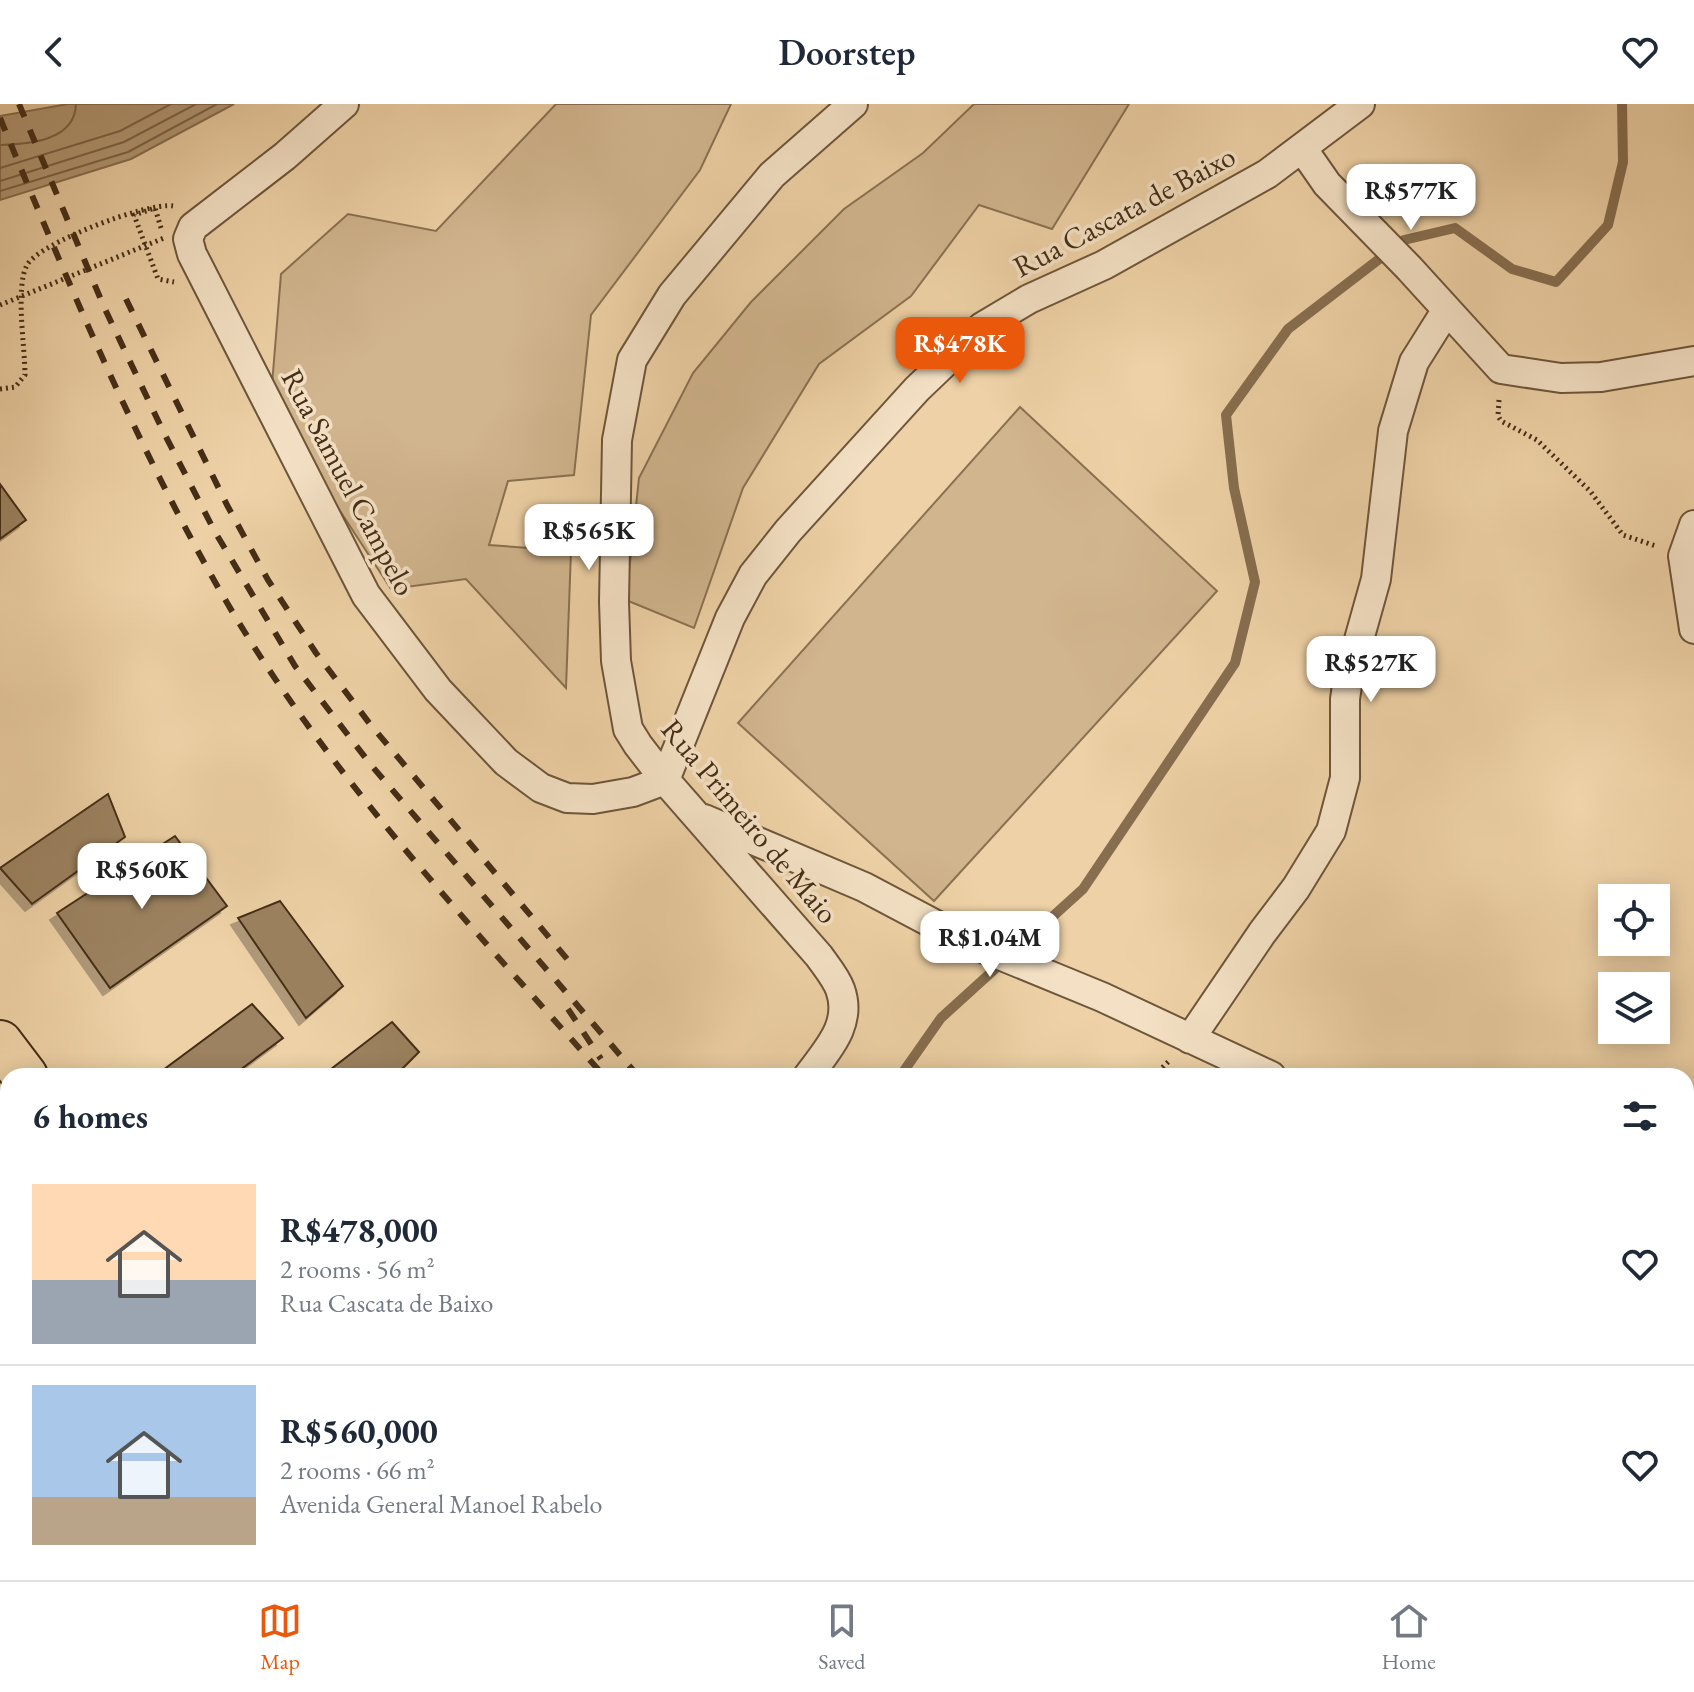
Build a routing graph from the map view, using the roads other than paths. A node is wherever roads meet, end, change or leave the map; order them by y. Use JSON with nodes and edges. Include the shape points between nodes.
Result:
{"nodes":[{"id":1,"x":344,"y":104,"type":"edge"},
{"id":2,"x":853,"y":104,"type":"edge"},
{"id":3,"x":1360,"y":104,"type":"edge"},
{"id":4,"x":1302,"y":148,"type":"junction"},
{"id":5,"x":1446,"y":311,"type":"junction"},
{"id":6,"x":1694,"y":361,"type":"edge"},
{"id":7,"x":1694,"y":525,"type":"edge"},
{"id":8,"x":1694,"y":629,"type":"edge"},
{"id":9,"x":665,"y":780,"type":"junction"},
{"id":10,"x":697,"y":816,"type":"junction"},
{"id":11,"x":1190,"y":1039,"type":"junction"},
{"id":12,"x":0,"y":1043,"type":"edge"},
{"id":13,"x":19,"y":1068,"type":"edge"},
{"id":14,"x":814,"y":1068,"type":"edge"},
{"id":15,"x":1253,"y":1068,"type":"edge"}],
"edges":[{"from":1,"to":9,"type":"street","name":"Rua Samuel Campelo","via":[[193,227],[188,239],[207,287],[366,595],[438,690],[506,762],[541,788],[567,798],[593,799]]},
{"from":2,"to":9,"type":"street","name":"Rua Primeiro de Maio","via":[[763,185],[672,295],[632,360],[617,440],[616,661],[628,729]]},
{"from":3,"to":4,"type":"street","name":"Rua Cascata de Baixo"},
{"from":4,"to":5,"type":"street","via":[[1327,184]]},
{"from":4,"to":9,"type":"street","name":"Rua Cascata de Baixo","via":[[1267,174],[1167,230],[982,327],[917,389],[753,575],[730,618]]},
{"from":5,"to":6,"type":"street","via":[[1501,369],[1561,378],[1601,377]]},
{"from":5,"to":11,"type":"street","via":[[1414,362],[1393,431],[1376,579],[1345,699],[1345,778],[1331,831]]},
{"from":7,"to":8,"type":"street","via":[[1683,556]]},
{"from":9,"to":10,"type":"street","name":"Rua Primeiro de Maio"},
{"from":10,"to":11,"type":"street","via":[[864,887],[968,942]]},
{"from":10,"to":14,"type":"street","name":"Rua Primeiro de Maio","via":[[819,956],[840,989],[842,1027]]},
{"from":11,"to":15,"type":"street"},
{"from":12,"to":13,"type":"main road"}]}
